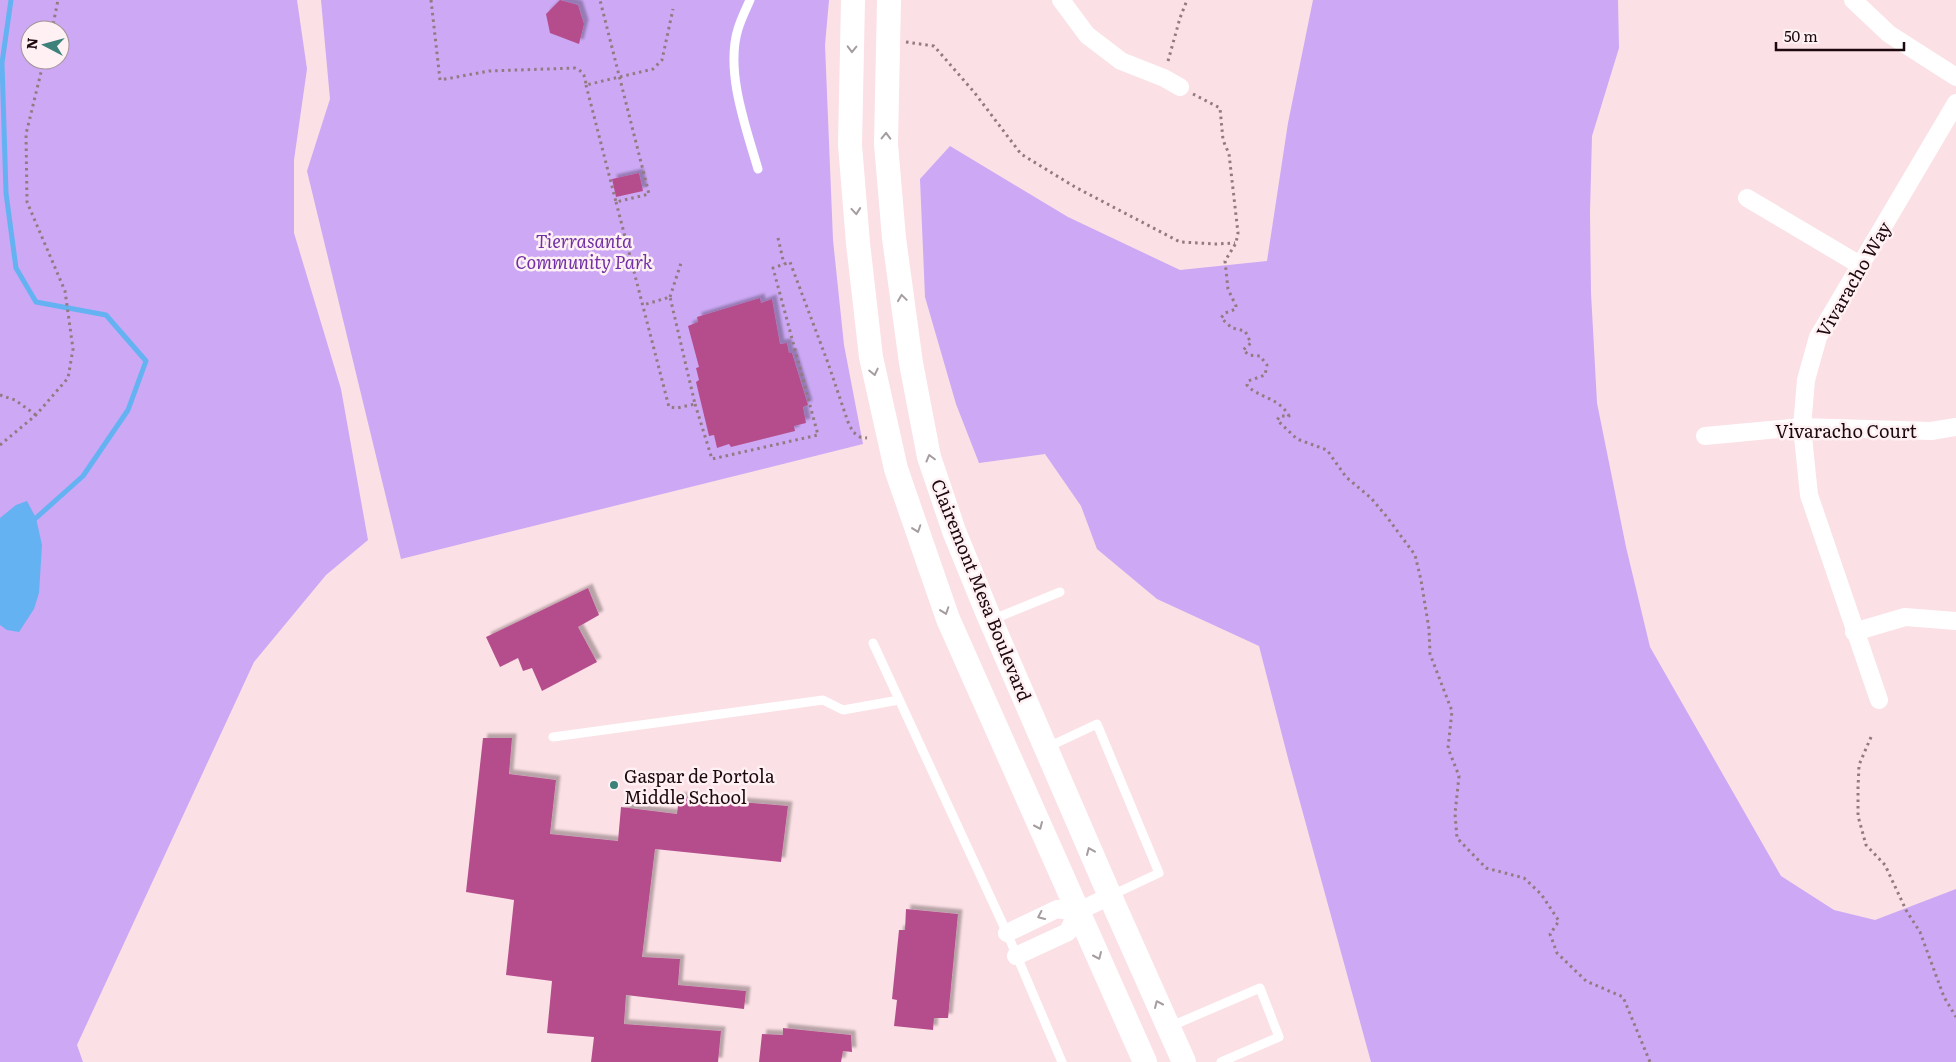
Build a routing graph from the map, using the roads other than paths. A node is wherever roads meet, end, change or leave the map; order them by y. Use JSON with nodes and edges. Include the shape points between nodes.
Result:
{"nodes":[{"id":1,"x":750,"y":0,"type":"edge"},
{"id":2,"x":854,"y":0,"type":"edge"},
{"id":3,"x":1061,"y":0,"type":"edge"},
{"id":4,"x":1853,"y":0,"type":"edge"},
{"id":5,"x":889,"y":1,"type":"edge"},
{"id":6,"x":1956,"y":77,"type":"edge"},
{"id":7,"x":1180,"y":87,"type":"road end"},
{"id":8,"x":1956,"y":103,"type":"edge"},
{"id":9,"x":758,"y":169,"type":"dead end"},
{"id":10,"x":1747,"y":198,"type":"dead end"},
{"id":11,"x":1860,"y":264,"type":"junction"},
{"id":12,"x":1802,"y":427,"type":"junction"},
{"id":13,"x":1956,"y":427,"type":"edge"},
{"id":14,"x":1705,"y":436,"type":"dead end"},
{"id":15,"x":1060,"y":592,"type":"dead end"},
{"id":16,"x":991,"y":620,"type":"junction"},
{"id":17,"x":1956,"y":621,"type":"edge"},
{"id":18,"x":1854,"y":632,"type":"junction"},
{"id":19,"x":873,"y":643,"type":"dead end"},
{"id":20,"x":899,"y":700,"type":"junction"},
{"id":21,"x":1878,"y":700,"type":"dead end"},
{"id":22,"x":553,"y":736,"type":"dead end"},
{"id":23,"x":1046,"y":748,"type":"junction"},
{"id":24,"x":1110,"y":896,"type":"junction"},
{"id":25,"x":1077,"y":912,"type":"junction"},
{"id":26,"x":1006,"y":933,"type":"junction"},
{"id":27,"x":1016,"y":956,"type":"junction"},
{"id":28,"x":1169,"y":1027,"type":"junction"},
{"id":29,"x":1062,"y":1062,"type":"edge"},
{"id":30,"x":1145,"y":1062,"type":"edge"},
{"id":31,"x":1184,"y":1062,"type":"edge"},
{"id":32,"x":1221,"y":1062,"type":"edge"}],
"edges":[{"from":1,"to":9,"type":"lane","via":[[737,30],[734,59],[736,90]]},
{"from":2,"to":25,"type":"main road","name":"Clairemont Mesa Boulevard","one_way":true,"via":[[850,145],[858,243],[871,357],[896,469],[948,619]]},
{"from":3,"to":7,"type":"street","via":[[1087,35],[1121,61]]},
{"from":4,"to":6,"type":"street","via":[[1889,34]]},
{"from":16,"to":5,"type":"main road","name":"Clairemont Mesa Boulevard","one_way":true,"via":[[954,531],[929,457],[911,363],[894,238],[886,144]]},
{"from":8,"to":11,"type":"street","name":"Vivaracho Way"},
{"from":10,"to":11,"type":"street"},
{"from":11,"to":12,"type":"street","name":"Vivaracho Way","via":[[1818,337],[1806,380]]},
{"from":12,"to":13,"type":"street","name":"Vivaracho Court","via":[[1931,431]]},
{"from":12,"to":14,"type":"street","name":"Vivaracho Court"},
{"from":12,"to":18,"type":"street","name":"Vivaracho Way","via":[[1809,495]]},
{"from":15,"to":16,"type":"lane"},
{"from":16,"to":23,"type":"main road","name":"Clairemont Mesa Boulevard"},
{"from":17,"to":18,"type":"street","via":[[1905,617]]},
{"from":18,"to":21,"type":"street","name":"Vivaracho Way"},
{"from":19,"to":20,"type":"lane"},
{"from":20,"to":22,"type":"lane","via":[[843,710],[823,700]]},
{"from":20,"to":26,"type":"lane"},
{"from":24,"to":23,"type":"main road","name":"Clairemont Mesa Boulevard","one_way":true},
{"from":23,"to":24,"type":"lane","via":[[1097,724],[1159,873]]},
{"from":24,"to":25,"type":"street"},
{"from":28,"to":24,"type":"main road","name":"Clairemont Mesa Boulevard","one_way":true},
{"from":25,"to":26,"type":"street","one_way":true,"via":[[1057,909]]},
{"from":25,"to":27,"type":"street","via":[[1068,932]]},
{"from":25,"to":30,"type":"main road","name":"Clairemont Mesa Boulevard","one_way":true},
{"from":26,"to":27,"type":"lane"},
{"from":27,"to":29,"type":"lane"},
{"from":28,"to":31,"type":"main road","name":"Clairemont Mesa Boulevard"},
{"from":28,"to":32,"type":"lane","via":[[1260,988],[1279,1037]]}]}
